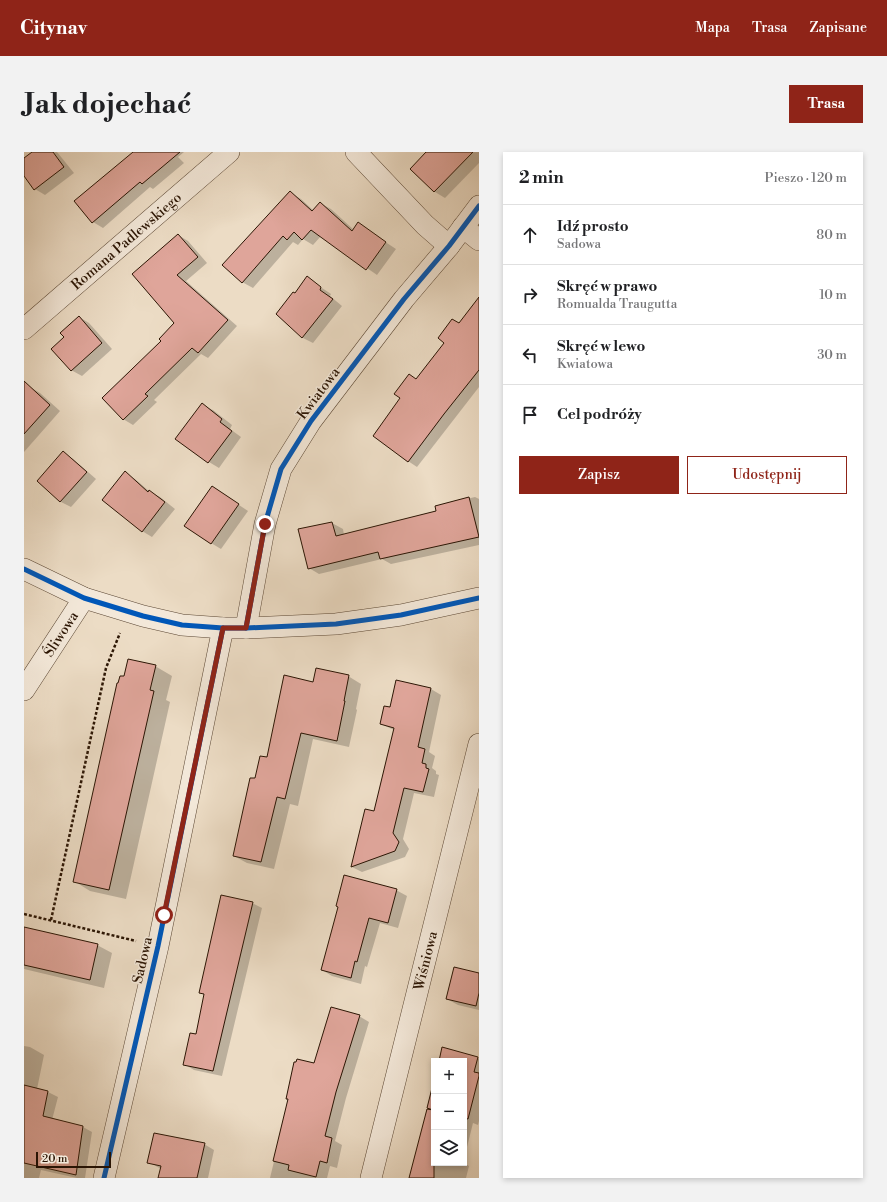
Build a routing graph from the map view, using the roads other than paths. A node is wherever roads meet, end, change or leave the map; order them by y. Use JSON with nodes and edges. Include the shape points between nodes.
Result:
{"nodes":[{"id":1,"x":229,"y":152,"type":"edge"},
{"id":2,"x":356,"y":152,"type":"edge"},
{"id":3,"x":479,"y":206,"type":"edge"},
{"id":4,"x":463,"y":227,"type":"junction"},
{"id":5,"x":479,"y":240,"type":"edge"},
{"id":6,"x":449,"y":246,"type":"junction"},
{"id":7,"x":24,"y":329,"type":"edge"},
{"id":8,"x":24,"y":569,"type":"edge"},
{"id":9,"x":84,"y":598,"type":"junction"},
{"id":10,"x":479,"y":598,"type":"edge"},
{"id":11,"x":223,"y":628,"type":"junction"},
{"id":12,"x":246,"y":628,"type":"junction"},
{"id":13,"x":24,"y":690,"type":"edge"},
{"id":14,"x":479,"y":744,"type":"edge"},
{"id":15,"x":104,"y":1178,"type":"edge"},
{"id":16,"x":371,"y":1178,"type":"edge"}],
"edges":[{"from":1,"to":7,"type":"street","name":"Romana Padlewskiego"},
{"from":2,"to":6,"type":"street","via":[[425,225]]},
{"from":3,"to":4,"type":"street","name":"Kwiatowa"},
{"from":4,"to":5,"type":"street"},
{"from":4,"to":6,"type":"street","name":"Kwiatowa"},
{"from":6,"to":12,"type":"street","name":"Kwiatowa","via":[[404,299],[311,421],[281,469],[265,524]]},
{"from":8,"to":9,"type":"street"},
{"from":9,"to":11,"type":"street","via":[[143,616],[182,624]]},
{"from":9,"to":13,"type":"street","name":"Śliwowa"},
{"from":10,"to":12,"type":"street","via":[[401,615],[336,624]]},
{"from":11,"to":12,"type":"street"},
{"from":11,"to":15,"type":"street","name":"Sadowa","via":[[158,946]]},
{"from":14,"to":16,"type":"street","name":"Wiśniowa"}]}
